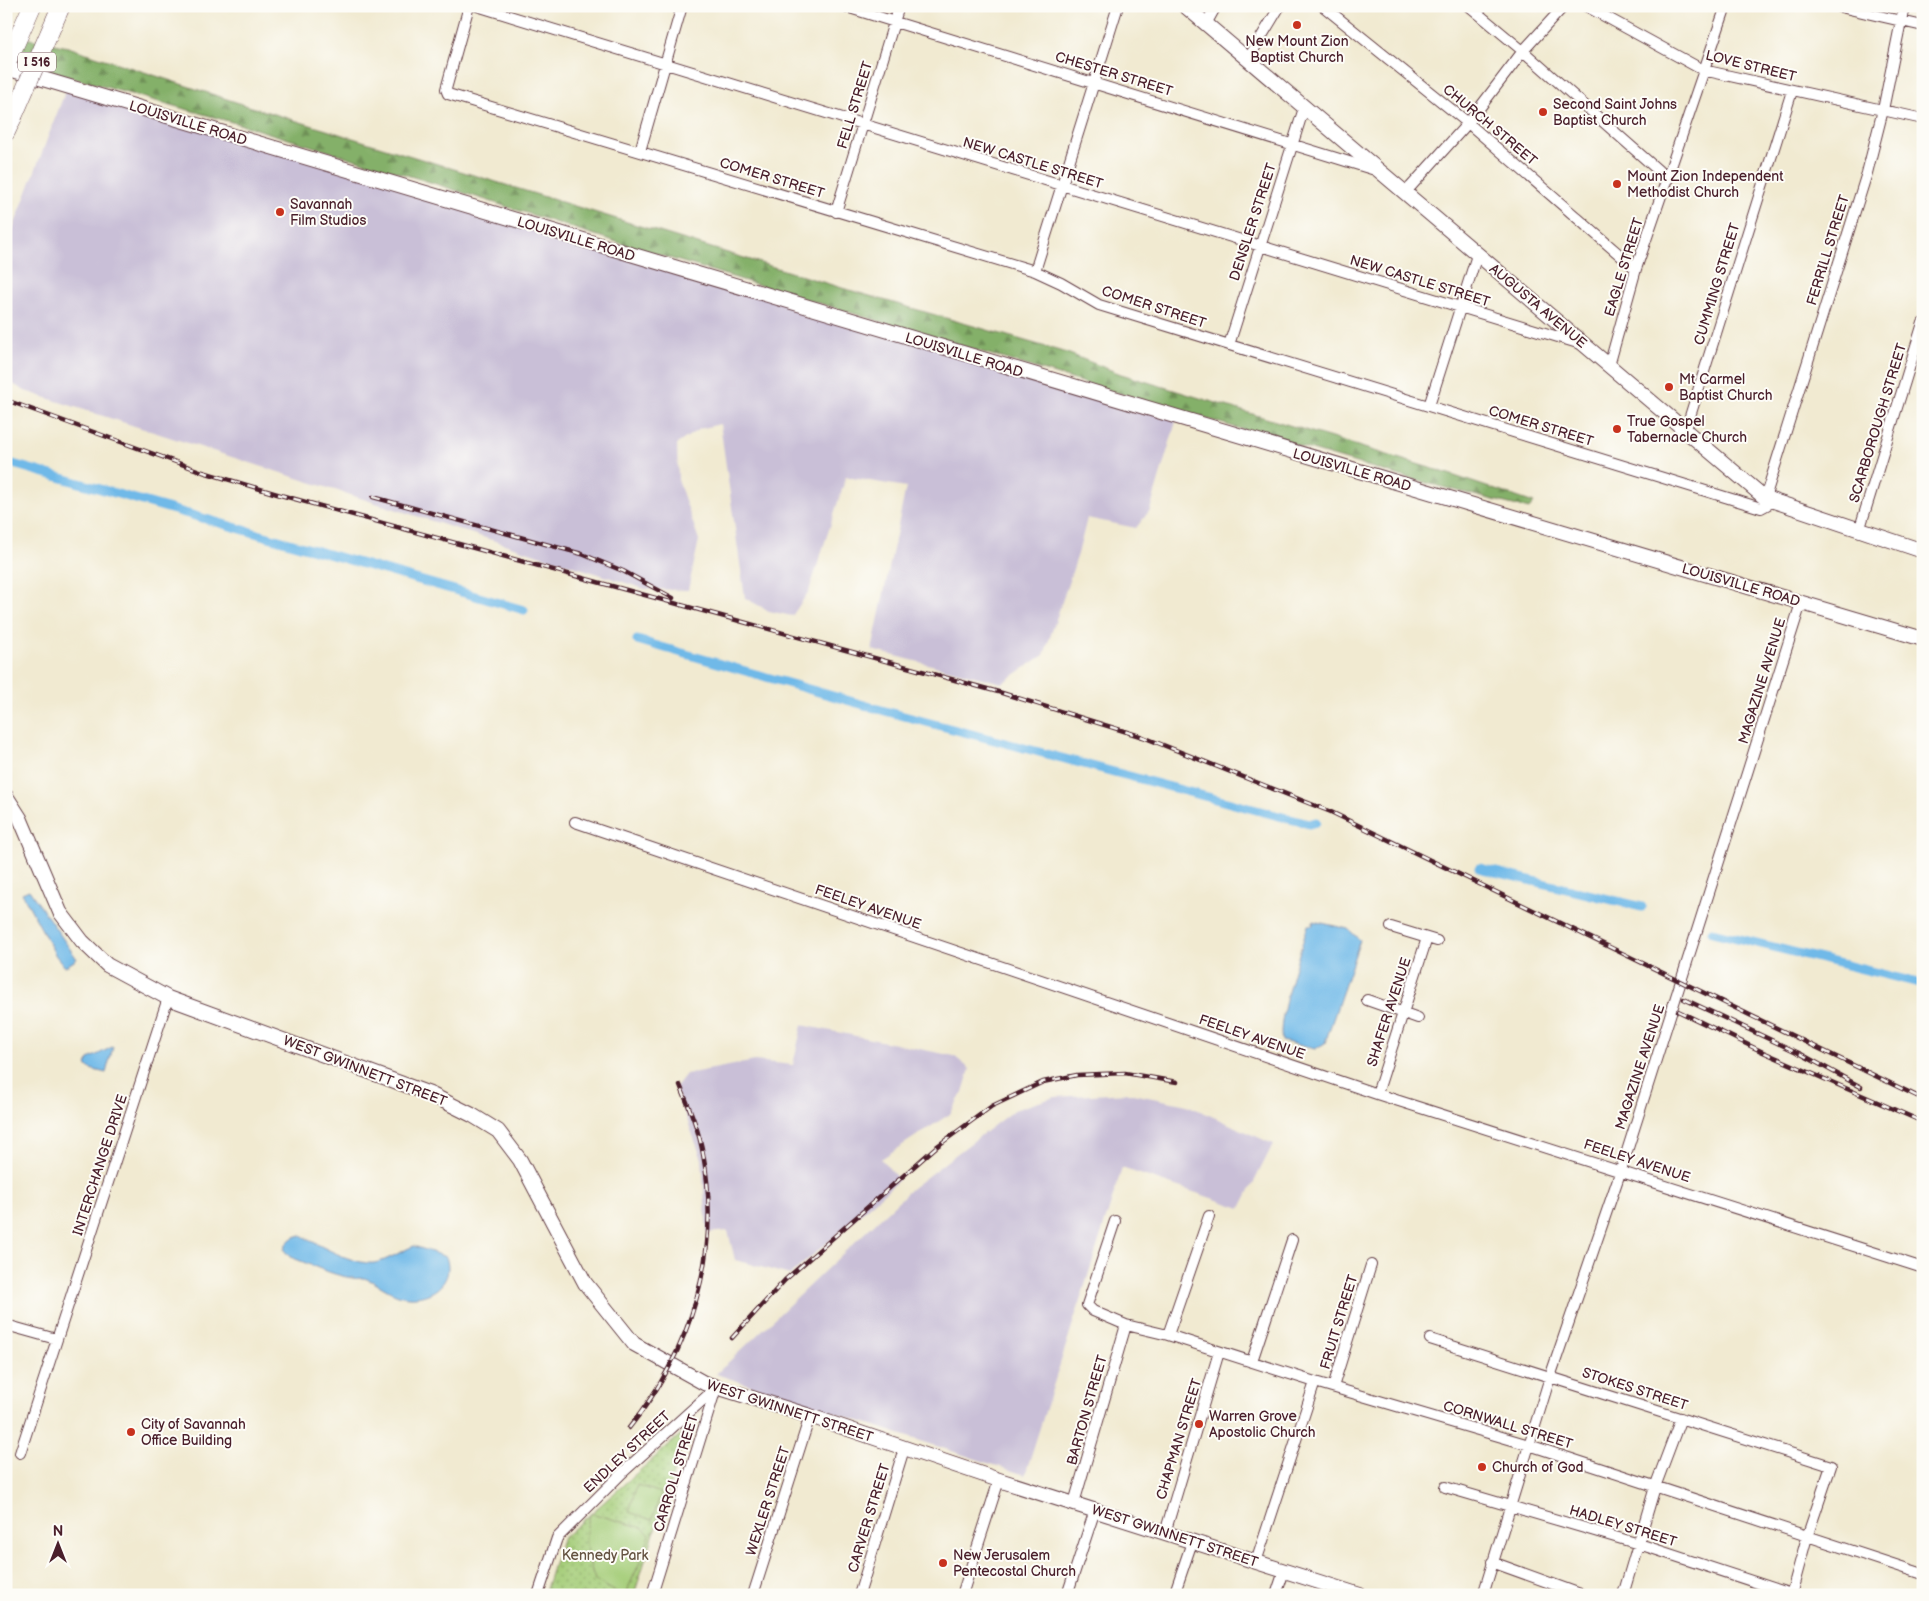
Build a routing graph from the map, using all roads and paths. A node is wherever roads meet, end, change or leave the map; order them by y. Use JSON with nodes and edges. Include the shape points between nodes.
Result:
{"nodes":[{"id":1,"x":32,"y":6,"type":"edge"},
{"id":2,"x":61,"y":6,"type":"edge"},
{"id":3,"x":469,"y":6,"type":"edge"},
{"id":4,"x":477,"y":6,"type":"edge"},
{"id":5,"x":682,"y":6,"type":"edge"},
{"id":6,"x":843,"y":6,"type":"edge"},
{"id":7,"x":899,"y":6,"type":"edge"},
{"id":8,"x":1118,"y":6,"type":"edge"},
{"id":9,"x":1185,"y":6,"type":"edge"},
{"id":10,"x":1216,"y":6,"type":"edge"},
{"id":11,"x":1280,"y":6,"type":"edge"},
{"id":12,"x":1324,"y":6,"type":"edge"},
{"id":13,"x":1469,"y":6,"type":"edge"},
{"id":14,"x":1564,"y":6,"type":"edge"},
{"id":15,"x":1586,"y":6,"type":"edge"},
{"id":16,"x":1726,"y":6,"type":"edge"},
{"id":17,"x":1836,"y":6,"type":"edge"},
{"id":18,"x":1904,"y":6,"type":"edge"},
{"id":19,"x":895,"y":21,"type":"junction"},
{"id":20,"x":1901,"y":21,"type":"junction"},
{"id":21,"x":1206,"y":24,"type":"junction"},
{"id":22,"x":1923,"y":26,"type":"edge"},
{"id":23,"x":1523,"y":51,"type":"junction"},
{"id":24,"x":1248,"y":58,"type":"junction"},
{"id":25,"x":666,"y":64,"type":"junction"},
{"id":26,"x":6,"y":66,"type":"edge"},
{"id":27,"x":1703,"y":70,"type":"junction"},
{"id":28,"x":1094,"y":82,"type":"junction"},
{"id":29,"x":1792,"y":91,"type":"junction"},
{"id":30,"x":1304,"y":108,"type":"junction"},
{"id":31,"x":1883,"y":110,"type":"junction"},
{"id":32,"x":1923,"y":119,"type":"edge"},
{"id":33,"x":1468,"y":123,"type":"junction"},
{"id":34,"x":9,"y":125,"type":"edge"},
{"id":35,"x":863,"y":126,"type":"junction"},
{"id":36,"x":1293,"y":144,"type":"junction"},
{"id":37,"x":640,"y":151,"type":"junction"},
{"id":38,"x":1376,"y":170,"type":"junction"},
{"id":39,"x":1668,"y":179,"type":"junction"},
{"id":40,"x":1062,"y":186,"type":"junction"},
{"id":41,"x":1405,"y":193,"type":"junction"},
{"id":42,"x":836,"y":212,"type":"junction"},
{"id":43,"x":1259,"y":247,"type":"junction"},
{"id":44,"x":1477,"y":254,"type":"junction"},
{"id":45,"x":1636,"y":269,"type":"junction"},
{"id":46,"x":1035,"y":271,"type":"junction"},
{"id":47,"x":1460,"y":308,"type":"junction"},
{"id":48,"x":1923,"y":323,"type":"edge"},
{"id":49,"x":1582,"y":344,"type":"junction"},
{"id":50,"x":1229,"y":345,"type":"junction"},
{"id":51,"x":1609,"y":366,"type":"junction"},
{"id":52,"x":1429,"y":406,"type":"junction"},
{"id":53,"x":1686,"y":429,"type":"junction"},
{"id":54,"x":1770,"y":499,"type":"junction"},
{"id":55,"x":1859,"y":531,"type":"junction"},
{"id":56,"x":1923,"y":551,"type":"edge"},
{"id":57,"x":1800,"y":603,"type":"junction"},
{"id":58,"x":1923,"y":639,"type":"edge"},
{"id":59,"x":6,"y":796,"type":"edge"},
{"id":60,"x":575,"y":822,"type":"dead end"},
{"id":61,"x":1391,"y":927,"type":"dead end"},
{"id":62,"x":168,"y":998,"type":"junction"},
{"id":63,"x":1368,"y":1000,"type":"dead end"},
{"id":64,"x":1403,"y":1012,"type":"junction"},
{"id":65,"x":1418,"y":1018,"type":"dead end"},
{"id":66,"x":1378,"y":1094,"type":"junction"},
{"id":67,"x":1621,"y":1170,"type":"junction"},
{"id":68,"x":1208,"y":1216,"type":"dead end"},
{"id":69,"x":1115,"y":1221,"type":"dead end"},
{"id":70,"x":1292,"y":1240,"type":"dead end"},
{"id":71,"x":1371,"y":1265,"type":"dead end"},
{"id":72,"x":1923,"y":1268,"type":"edge"},
{"id":73,"x":6,"y":1325,"type":"edge"},
{"id":74,"x":1126,"y":1325,"type":"junction"},
{"id":75,"x":1168,"y":1335,"type":"junction"},
{"id":76,"x":1430,"y":1339,"type":"dead end"},
{"id":77,"x":56,"y":1340,"type":"junction"},
{"id":78,"x":1219,"y":1352,"type":"junction"},
{"id":79,"x":1252,"y":1361,"type":"junction"},
{"id":80,"x":1550,"y":1376,"type":"junction"},
{"id":81,"x":1315,"y":1382,"type":"junction"},
{"id":82,"x":717,"y":1387,"type":"junction"},
{"id":83,"x":1333,"y":1387,"type":"junction"},
{"id":84,"x":810,"y":1416,"type":"junction"},
{"id":85,"x":1681,"y":1418,"type":"junction"},
{"id":86,"x":1529,"y":1445,"type":"junction"},
{"id":87,"x":904,"y":1449,"type":"junction"},
{"id":88,"x":20,"y":1453,"type":"dead end"},
{"id":89,"x":999,"y":1480,"type":"junction"},
{"id":90,"x":1446,"y":1487,"type":"dead end"},
{"id":91,"x":1655,"y":1487,"type":"junction"},
{"id":92,"x":1074,"y":1503,"type":"junction"},
{"id":93,"x":1510,"y":1506,"type":"junction"},
{"id":94,"x":1095,"y":1510,"type":"junction"},
{"id":95,"x":1165,"y":1533,"type":"junction"},
{"id":96,"x":1807,"y":1537,"type":"junction"},
{"id":97,"x":1192,"y":1542,"type":"junction"},
{"id":98,"x":1639,"y":1544,"type":"junction"},
{"id":99,"x":1256,"y":1562,"type":"junction"},
{"id":100,"x":1492,"y":1562,"type":"junction"},
{"id":101,"x":1284,"y":1571,"type":"junction"},
{"id":102,"x":1923,"y":1574,"type":"edge"},
{"id":103,"x":1791,"y":1594,"type":"edge"},
{"id":104,"x":538,"y":1595,"type":"edge"},
{"id":105,"x":652,"y":1595,"type":"edge"},
{"id":106,"x":753,"y":1595,"type":"edge"},
{"id":107,"x":859,"y":1595,"type":"edge"},
{"id":108,"x":962,"y":1595,"type":"edge"},
{"id":109,"x":1068,"y":1595,"type":"edge"},
{"id":110,"x":1174,"y":1595,"type":"edge"},
{"id":111,"x":1276,"y":1595,"type":"edge"},
{"id":112,"x":1360,"y":1595,"type":"edge"},
{"id":113,"x":1483,"y":1595,"type":"edge"},
{"id":114,"x":1584,"y":1595,"type":"edge"},
{"id":115,"x":1623,"y":1595,"type":"edge"}],
"edges":[{"from":1,"to":26,"type":"highway","number":"I 516"},
{"from":2,"to":34,"type":"highway","number":"I 516","bridge":true},
{"from":3,"to":37,"type":"street","name":"COMER STREET","via":[[446,89],[448,94]]},
{"from":4,"to":25,"type":"street","name":"NEW CASTLE STREET"},
{"from":5,"to":25,"type":"street"},
{"from":6,"to":19,"type":"street","name":"CHESTER STREET"},
{"from":7,"to":19,"type":"street","name":"FELL STREET"},
{"from":8,"to":28,"type":"street"},
{"from":9,"to":21,"type":"main road","name":"AUGUSTA AVENUE"},
{"from":10,"to":21,"type":"street"},
{"from":11,"to":24,"type":"street"},
{"from":12,"to":33,"type":"street","name":"CHURCH STREET"},
{"from":13,"to":23,"type":"street"},
{"from":14,"to":23,"type":"street"},
{"from":15,"to":27,"type":"street","name":"LOVE STREET"},
{"from":16,"to":27,"type":"street","name":"EAGLE STREET"},
{"from":17,"to":20,"type":"street"},
{"from":18,"to":20,"type":"street","name":"FERRILL STREET"},
{"from":19,"to":28,"type":"street","name":"CHESTER STREET"},
{"from":19,"to":35,"type":"street","name":"FELL STREET"},
{"from":20,"to":22,"type":"street"},
{"from":20,"to":31,"type":"street","name":"FERRILL STREET"},
{"from":21,"to":24,"type":"main road","name":"AUGUSTA AVENUE"},
{"from":23,"to":33,"type":"street"},
{"from":23,"to":39,"type":"street"},
{"from":24,"to":30,"type":"main road","name":"AUGUSTA AVENUE"},
{"from":25,"to":35,"type":"street","name":"NEW CASTLE STREET"},
{"from":25,"to":37,"type":"street"},
{"from":26,"to":57,"type":"main road","name":"LOUISVILLE ROAD"},
{"from":27,"to":29,"type":"street","name":"LOVE STREET"},
{"from":27,"to":39,"type":"street","name":"EAGLE STREET"},
{"from":28,"to":36,"type":"street","name":"CHESTER STREET"},
{"from":28,"to":40,"type":"street"},
{"from":29,"to":31,"type":"street","name":"LOVE STREET"},
{"from":29,"to":53,"type":"street","name":"CUMMING STREET"},
{"from":30,"to":36,"type":"street","name":"DENSLER STREET"},
{"from":30,"to":38,"type":"main road","name":"AUGUSTA AVENUE"},
{"from":31,"to":32,"type":"street","name":"LOVE STREET"},
{"from":31,"to":54,"type":"street","name":"FERRILL STREET"},
{"from":33,"to":41,"type":"street"},
{"from":33,"to":45,"type":"street","name":"CHURCH STREET"},
{"from":35,"to":40,"type":"street","name":"NEW CASTLE STREET"},
{"from":35,"to":42,"type":"street","name":"FELL STREET"},
{"from":36,"to":38,"type":"street","name":"CHESTER STREET"},
{"from":36,"to":43,"type":"street","name":"DENSLER STREET"},
{"from":37,"to":42,"type":"street","name":"COMER STREET"},
{"from":38,"to":41,"type":"main road","name":"AUGUSTA AVENUE"},
{"from":39,"to":45,"type":"street","name":"EAGLE STREET"},
{"from":40,"to":43,"type":"street","name":"NEW CASTLE STREET"},
{"from":40,"to":46,"type":"street"},
{"from":41,"to":44,"type":"main road","name":"AUGUSTA AVENUE"},
{"from":42,"to":46,"type":"street","name":"COMER STREET"},
{"from":43,"to":47,"type":"street","name":"NEW CASTLE STREET"},
{"from":43,"to":50,"type":"street","name":"DENSLER STREET"},
{"from":44,"to":47,"type":"street"},
{"from":44,"to":49,"type":"main road","name":"AUGUSTA AVENUE"},
{"from":45,"to":51,"type":"street","name":"EAGLE STREET"},
{"from":46,"to":50,"type":"street","name":"COMER STREET","via":[[1100,305]]},
{"from":47,"to":49,"type":"street","name":"NEW CASTLE STREET"},
{"from":47,"to":52,"type":"street"},
{"from":48,"to":55,"type":"street","name":"SCARBOROUGH STREET"},
{"from":49,"to":51,"type":"main road","name":"AUGUSTA AVENUE"},
{"from":50,"to":52,"type":"street","name":"COMER STREET"},
{"from":51,"to":53,"type":"main road","name":"AUGUSTA AVENUE"},
{"from":52,"to":54,"type":"street","name":"COMER STREET","via":[[1761,508]]},
{"from":53,"to":54,"type":"main road","name":"AUGUSTA AVENUE"},
{"from":54,"to":55,"type":"main road","name":"AUGUSTA AVENUE"},
{"from":55,"to":56,"type":"main road","name":"AUGUSTA AVENUE"},
{"from":57,"to":58,"type":"main road","name":"LOUISVILLE ROAD"},
{"from":57,"to":67,"type":"street","name":"MAGAZINE AVENUE"},
{"from":59,"to":62,"type":"main road","name":"WEST GWINNETT STREET","via":[[28,835],[60,912],[82,942],[107,965]]},
{"from":60,"to":66,"type":"street","name":"FEELEY AVENUE"},
{"from":61,"to":64,"type":"street","name":"SHAFER AVENUE","via":[[1432,940]]},
{"from":62,"to":77,"type":"street","name":"INTERCHANGE DRIVE"},
{"from":62,"to":82,"type":"main road","name":"WEST GWINNETT STREET","via":[[430,1094],[498,1131],[520,1160],[585,1283],[634,1344]]},
{"from":63,"to":64,"type":"street"},
{"from":64,"to":65,"type":"street"},
{"from":64,"to":66,"type":"street","name":"SHAFER AVENUE"},
{"from":66,"to":67,"type":"street","name":"FEELEY AVENUE"},
{"from":67,"to":72,"type":"street","name":"FEELEY AVENUE"},
{"from":67,"to":80,"type":"street","name":"MAGAZINE AVENUE"},
{"from":68,"to":75,"type":"street"},
{"from":69,"to":74,"type":"street","name":"CORNWALL STREET","via":[[1087,1305],[1093,1311]]},
{"from":70,"to":79,"type":"street"},
{"from":71,"to":83,"type":"street","name":"FRUIT STREET"},
{"from":73,"to":77,"type":"street"},
{"from":74,"to":75,"type":"street","name":"CORNWALL STREET"},
{"from":74,"to":92,"type":"street","name":"BARTON STREET"},
{"from":75,"to":78,"type":"street","name":"CORNWALL STREET"},
{"from":76,"to":80,"type":"street","name":"STOKES STREET"},
{"from":77,"to":88,"type":"street","name":"INTERCHANGE DRIVE"},
{"from":78,"to":79,"type":"street","name":"CORNWALL STREET"},
{"from":78,"to":95,"type":"street","name":"CHAPMAN STREET"},
{"from":79,"to":81,"type":"street","name":"CORNWALL STREET"},
{"from":80,"to":85,"type":"street","name":"STOKES STREET"},
{"from":80,"to":86,"type":"street","name":"MAGAZINE AVENUE"},
{"from":81,"to":83,"type":"street","name":"CORNWALL STREET"},
{"from":81,"to":99,"type":"street"},
{"from":82,"to":84,"type":"main road","name":"WEST GWINNETT STREET"},
{"from":82,"to":104,"type":"street","name":"ENDLEY STREET","via":[[622,1473],[557,1538]]},
{"from":82,"to":105,"type":"street","name":"CARROLL STREET"},
{"from":83,"to":86,"type":"street","name":"CORNWALL STREET"},
{"from":84,"to":87,"type":"main road","name":"WEST GWINNETT STREET"},
{"from":84,"to":106,"type":"street","name":"WEXLER STREET"},
{"from":85,"to":91,"type":"street"},
{"from":85,"to":96,"type":"street","name":"STOKES STREET","via":[[1831,1466]]},
{"from":86,"to":91,"type":"street","name":"CORNWALL STREET"},
{"from":86,"to":93,"type":"street","name":"MAGAZINE AVENUE"},
{"from":87,"to":89,"type":"main road","name":"WEST GWINNETT STREET"},
{"from":87,"to":107,"type":"street","name":"CARVER STREET"},
{"from":89,"to":92,"type":"main road","name":"WEST GWINNETT STREET"},
{"from":89,"to":108,"type":"street"},
{"from":90,"to":93,"type":"street","name":"HADLEY STREET"},
{"from":91,"to":96,"type":"street","name":"CORNWALL STREET"},
{"from":91,"to":98,"type":"street"},
{"from":92,"to":94,"type":"main road","name":"WEST GWINNETT STREET"},
{"from":93,"to":98,"type":"street","name":"HADLEY STREET"},
{"from":93,"to":100,"type":"street","name":"MAGAZINE AVENUE"},
{"from":94,"to":95,"type":"main road","name":"WEST GWINNETT STREET"},
{"from":94,"to":109,"type":"street"},
{"from":95,"to":97,"type":"main road","name":"WEST GWINNETT STREET"},
{"from":96,"to":102,"type":"street","name":"CORNWALL STREET"},
{"from":96,"to":103,"type":"street"},
{"from":97,"to":99,"type":"main road","name":"WEST GWINNETT STREET"},
{"from":97,"to":110,"type":"street"},
{"from":98,"to":103,"type":"street","name":"HADLEY STREET"},
{"from":98,"to":115,"type":"street"},
{"from":99,"to":101,"type":"main road","name":"WEST GWINNETT STREET"},
{"from":100,"to":113,"type":"street","name":"MAGAZINE AVENUE"},
{"from":100,"to":114,"type":"street"},
{"from":101,"to":111,"type":"street"},
{"from":101,"to":112,"type":"main road","name":"WEST GWINNETT STREET"}]}
